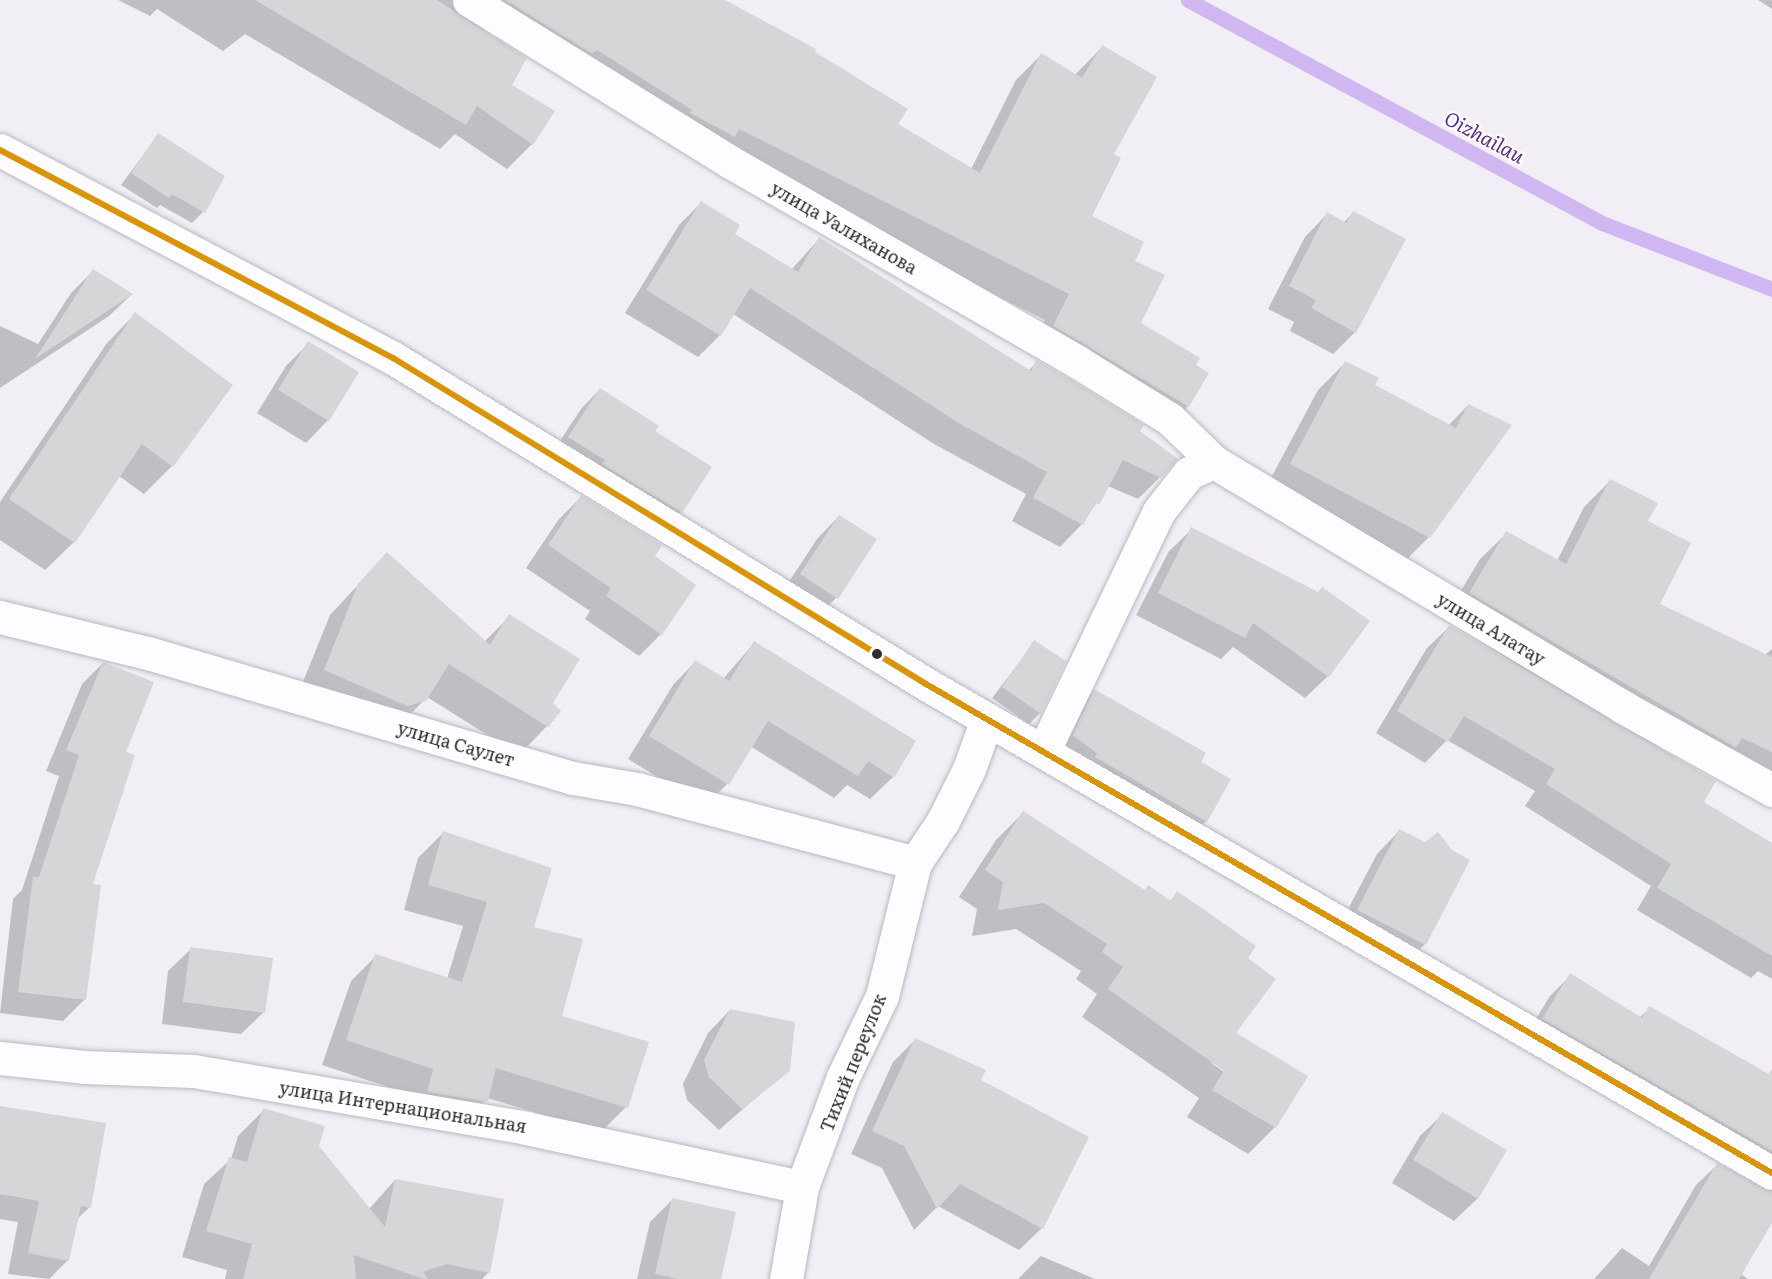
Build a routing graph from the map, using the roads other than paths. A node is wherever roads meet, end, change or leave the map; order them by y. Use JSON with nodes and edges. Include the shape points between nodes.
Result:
{"nodes":[{"id":1,"x":469,"y":0,"type":"edge"},
{"id":2,"x":0,"y":150,"type":"edge"},
{"id":3,"x":1214,"y":462,"type":"junction"},
{"id":4,"x":0,"y":617,"type":"edge"},
{"id":5,"x":987,"y":719,"type":"junction"},
{"id":6,"x":1044,"y":750,"type":"junction"},
{"id":7,"x":1772,"y":790,"type":"edge"},
{"id":8,"x":915,"y":863,"type":"junction"},
{"id":9,"x":0,"y":1058,"type":"edge"},
{"id":10,"x":1772,"y":1173,"type":"edge"},
{"id":11,"x":802,"y":1187,"type":"junction"},
{"id":12,"x":786,"y":1279,"type":"edge"}],
"edges":[{"from":1,"to":3,"type":"street","name":"улица Уалиханова","via":[[732,163],[1095,372],[1170,419]]},
{"from":2,"to":5,"type":"street","via":[[393,358]]},
{"from":3,"to":6,"type":"street","via":[[1188,473],[1159,511]]},
{"from":3,"to":7,"type":"street","name":"улица Алатау","via":[[1623,707]]},
{"from":4,"to":8,"type":"street","name":"улица Саулет","via":[[148,653],[573,778],[637,789]]},
{"from":5,"to":6,"type":"street"},
{"from":5,"to":8,"type":"street","name":"Тихий переулок","via":[[969,769],[943,821]]},
{"from":6,"to":10,"type":"street"},
{"from":8,"to":11,"type":"street","name":"Тихий переулок","via":[[882,996],[843,1077]]},
{"from":9,"to":11,"type":"street","name":"улица Интернациональная","via":[[194,1071],[526,1128]]},
{"from":11,"to":12,"type":"street","name":"Тихий переулок"}]}
